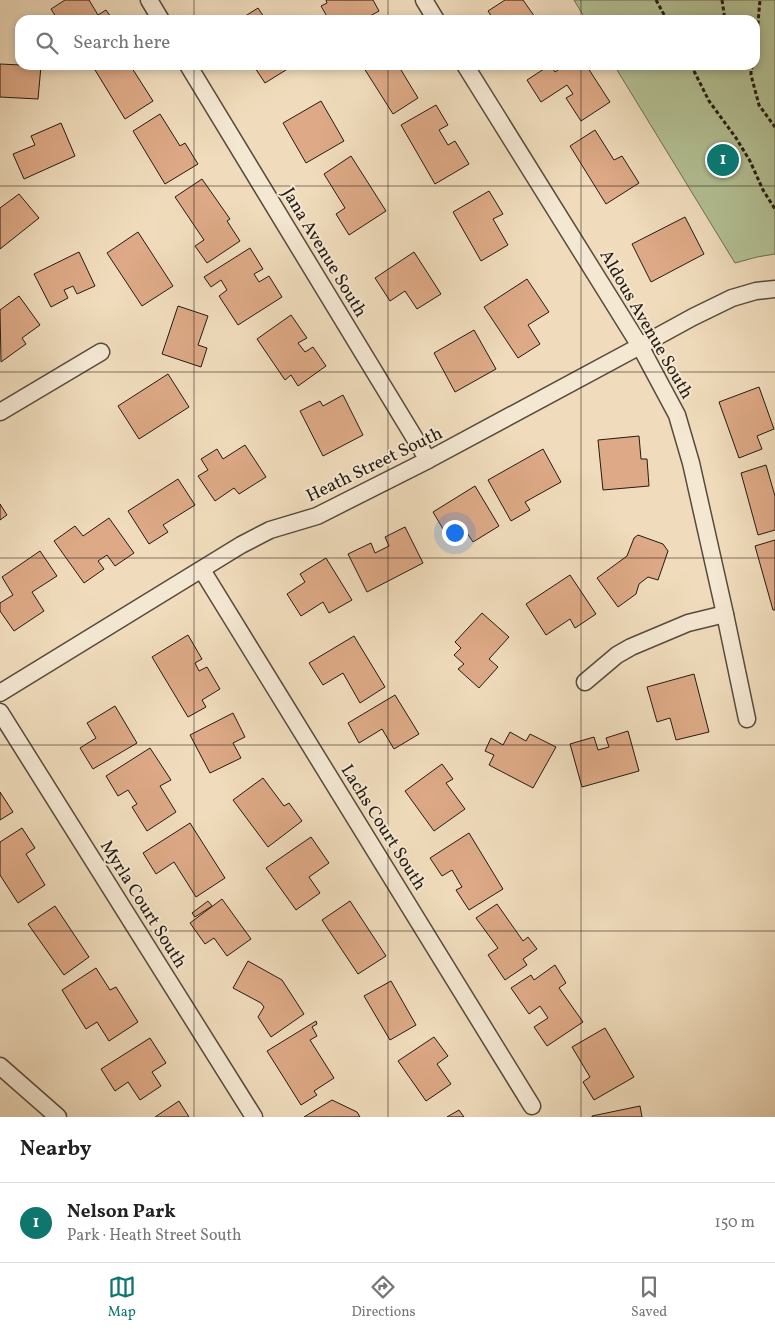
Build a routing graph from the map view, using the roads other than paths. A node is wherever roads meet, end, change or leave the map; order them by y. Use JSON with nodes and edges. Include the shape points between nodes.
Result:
{"nodes":[{"id":1,"x":149,"y":0,"type":"edge"},
{"id":2,"x":424,"y":0,"type":"edge"},
{"id":3,"x":158,"y":15,"type":"edge"},
{"id":4,"x":433,"y":15,"type":"edge"},
{"id":5,"x":191,"y":70,"type":"edge"},
{"id":6,"x":467,"y":70,"type":"edge"},
{"id":7,"x":775,"y":289,"type":"edge"},
{"id":8,"x":640,"y":346,"type":"junction"},
{"id":9,"x":101,"y":352,"type":"dead end"},
{"id":10,"x":0,"y":412,"type":"edge"},
{"id":11,"x":428,"y":460,"type":"junction"},
{"id":12,"x":202,"y":570,"type":"junction"},
{"id":13,"x":725,"y":614,"type":"junction"},
{"id":14,"x":585,"y":682,"type":"dead end"},
{"id":15,"x":0,"y":693,"type":"edge"},
{"id":16,"x":0,"y":712,"type":"edge"},
{"id":17,"x":747,"y":719,"type":"dead end"},
{"id":18,"x":0,"y":1066,"type":"edge"},
{"id":19,"x":532,"y":1106,"type":"dead end"},
{"id":20,"x":58,"y":1117,"type":"edge"},
{"id":21,"x":254,"y":1117,"type":"edge"}],
"edges":[{"from":1,"to":3,"type":"street"},
{"from":2,"to":4,"type":"street"},
{"from":5,"to":11,"type":"street","name":"Jana Avenue South"},
{"from":6,"to":8,"type":"street","name":"Aldous Avenue South"},
{"from":7,"to":8,"type":"street","name":"Heath Street South","via":[[732,298]]},
{"from":8,"to":11,"type":"street","name":"Heath Street South"},
{"from":8,"to":13,"type":"street","name":"Aldous Avenue South","via":[[676,415],[691,463]]},
{"from":9,"to":10,"type":"street"},
{"from":11,"to":12,"type":"street","name":"Heath Street South","via":[[317,516],[270,530]]},
{"from":12,"to":15,"type":"street","name":"Heath Street South"},
{"from":12,"to":19,"type":"street","name":"Lachs Court South"},
{"from":13,"to":14,"type":"street","via":[[688,623],[631,647]]},
{"from":13,"to":17,"type":"street","name":"Aldous Avenue South"},
{"from":16,"to":21,"type":"street","name":"Myrla Court South"},
{"from":18,"to":20,"type":"street"}]}
